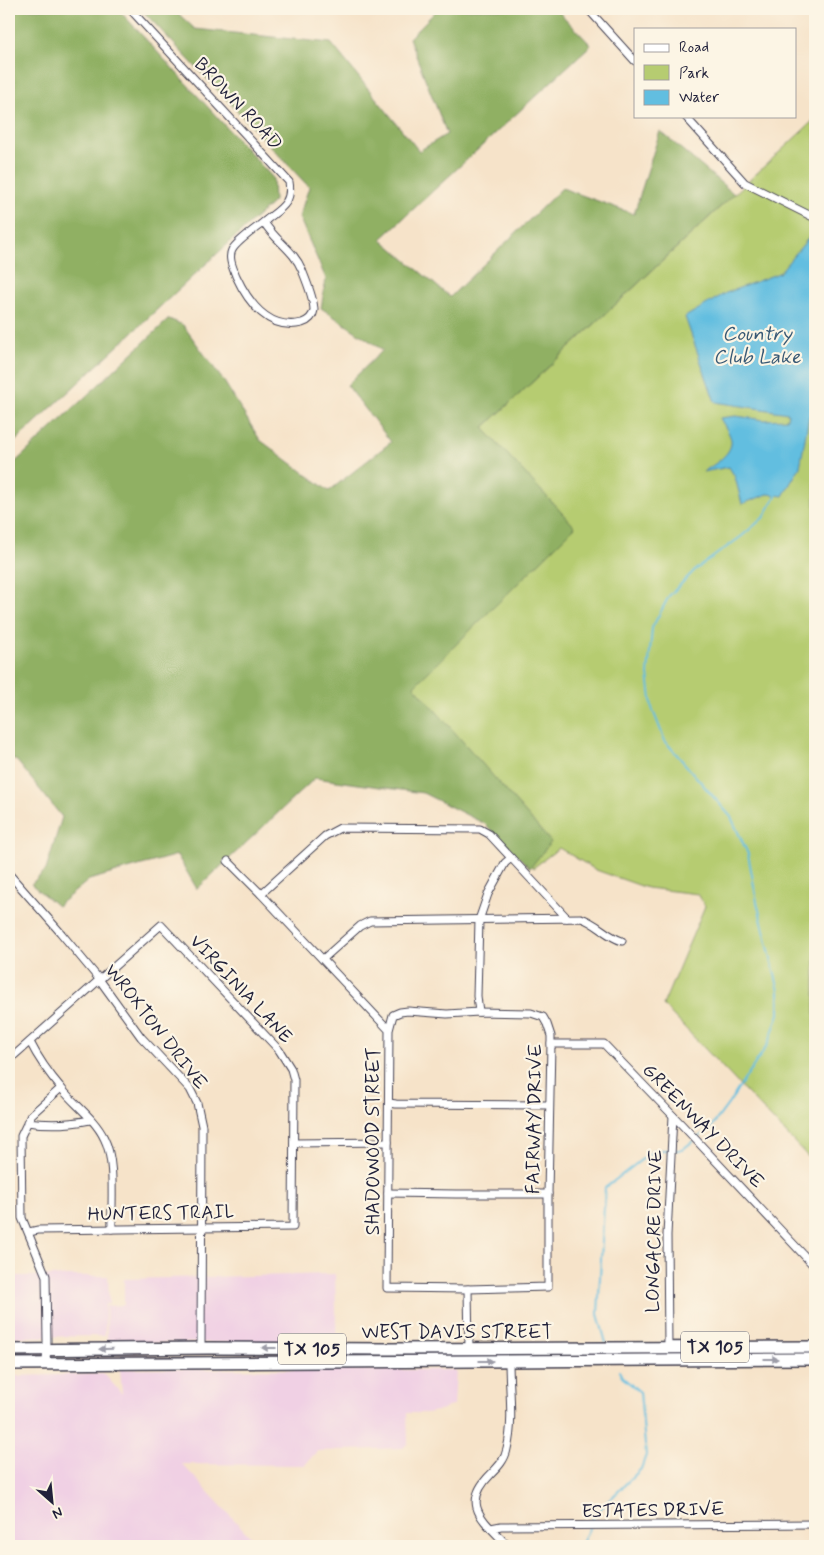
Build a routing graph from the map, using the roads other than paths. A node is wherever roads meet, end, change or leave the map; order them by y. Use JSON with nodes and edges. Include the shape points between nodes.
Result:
{"nodes":[{"id":1,"x":130,"y":9,"type":"edge"},
{"id":2,"x":588,"y":9,"type":"edge"},
{"id":3,"x":634,"y":60,"type":"edge"},
{"id":4,"x":687,"y":118,"type":"edge"},
{"id":5,"x":815,"y":218,"type":"edge"},
{"id":6,"x":264,"y":222,"type":"junction"},
{"id":7,"x":511,"y":858,"type":"junction"},
{"id":8,"x":228,"y":861,"type":"dead end"},
{"id":9,"x":9,"y":874,"type":"edge"},
{"id":10,"x":261,"y":894,"type":"junction"},
{"id":11,"x":567,"y":918,"type":"junction"},
{"id":12,"x":478,"y":920,"type":"junction"},
{"id":13,"x":622,"y":941,"type":"dead end"},
{"id":14,"x":323,"y":960,"type":"junction"},
{"id":15,"x":99,"y":979,"type":"junction"},
{"id":16,"x":479,"y":1012,"type":"junction"},
{"id":17,"x":389,"y":1030,"type":"junction"},
{"id":18,"x":30,"y":1042,"type":"junction"},
{"id":19,"x":551,"y":1044,"type":"junction"},
{"id":20,"x":9,"y":1060,"type":"edge"},
{"id":21,"x":61,"y":1088,"type":"junction"},
{"id":22,"x":389,"y":1102,"type":"junction"},
{"id":23,"x":549,"y":1106,"type":"junction"},
{"id":24,"x":673,"y":1116,"type":"junction"},
{"id":25,"x":90,"y":1120,"type":"junction"},
{"id":26,"x":27,"y":1122,"type":"junction"},
{"id":27,"x":388,"y":1142,"type":"junction"},
{"id":28,"x":294,"y":1143,"type":"junction"},
{"id":29,"x":388,"y":1193,"type":"junction"},
{"id":30,"x":548,"y":1194,"type":"junction"},
{"id":31,"x":293,"y":1227,"type":"joint"},
{"id":32,"x":112,"y":1229,"type":"junction"},
{"id":33,"x":201,"y":1229,"type":"junction"},
{"id":34,"x":28,"y":1232,"type":"junction"},
{"id":35,"x":815,"y":1267,"type":"edge"},
{"id":36,"x":468,"y":1289,"type":"junction"},
{"id":37,"x":576,"y":1347,"type":"junction"},
{"id":38,"x":668,"y":1347,"type":"junction"},
{"id":39,"x":815,"y":1347,"type":"edge"},
{"id":40,"x":201,"y":1348,"type":"junction"},
{"id":41,"x":247,"y":1348,"type":"junction"},
{"id":42,"x":469,"y":1348,"type":"junction"},
{"id":43,"x":379,"y":1349,"type":"junction"},
{"id":44,"x":9,"y":1350,"type":"edge"},
{"id":45,"x":46,"y":1350,"type":"junction"},
{"id":46,"x":815,"y":1359,"type":"edge"},
{"id":47,"x":598,"y":1360,"type":"junction"},
{"id":48,"x":509,"y":1361,"type":"junction"},
{"id":49,"x":311,"y":1362,"type":"junction"},
{"id":50,"x":405,"y":1362,"type":"junction"},
{"id":51,"x":156,"y":1363,"type":"junction"},
{"id":52,"x":9,"y":1364,"type":"edge"},
{"id":53,"x":46,"y":1364,"type":"junction"},
{"id":54,"x":815,"y":1524,"type":"edge"},
{"id":55,"x":491,"y":1528,"type":"junction"},
{"id":56,"x":508,"y":1546,"type":"edge"}],
"edges":[{"from":1,"to":6,"type":"street","name":"BROWN ROAD","via":[[289,182],[291,193],[287,202]]},
{"from":2,"to":3,"type":"street"},
{"from":4,"to":5,"type":"street","via":[[745,183]]},
{"from":6,"to":6,"type":"street","name":"BROWN ROAD","via":[[231,252],[232,266],[242,287],[260,311],[278,324],[306,322],[314,309],[301,267]]},
{"from":7,"to":10,"type":"street","via":[[480,829],[340,828],[325,836]]},
{"from":7,"to":11,"type":"street"},
{"from":7,"to":12,"type":"street","via":[[488,894]]},
{"from":8,"to":10,"type":"street","name":"SHADOWOOD STREET"},
{"from":9,"to":15,"type":"street","name":"WROXTON DRIVE"},
{"from":10,"to":14,"type":"street","name":"SHADOWOOD STREET"},
{"from":11,"to":12,"type":"street"},
{"from":11,"to":13,"type":"street","via":[[590,920]]},
{"from":12,"to":14,"type":"street","via":[[370,921],[360,926]]},
{"from":12,"to":16,"type":"street"},
{"from":14,"to":17,"type":"street","name":"SHADOWOOD STREET"},
{"from":15,"to":18,"type":"street"},
{"from":15,"to":28,"type":"street","name":"VIRGINIA LANE","via":[[161,925],[286,1058],[294,1080]]},
{"from":15,"to":33,"type":"street","name":"WROXTON DRIVE","via":[[141,1037],[185,1083],[198,1103],[202,1126]]},
{"from":16,"to":17,"type":"street","via":[[400,1012],[393,1014]]},
{"from":16,"to":19,"type":"street","name":"FAIRWAY DRIVE","via":[[531,1013],[543,1017]]},
{"from":17,"to":22,"type":"street","name":"SHADOWOOD STREET"},
{"from":18,"to":20,"type":"street"},
{"from":18,"to":21,"type":"street"},
{"from":19,"to":23,"type":"street","name":"FAIRWAY DRIVE"},
{"from":19,"to":24,"type":"street","name":"GREENWAY DRIVE","via":[[604,1044]]},
{"from":21,"to":25,"type":"street"},
{"from":21,"to":26,"type":"street"},
{"from":22,"to":23,"type":"street"},
{"from":22,"to":27,"type":"street","name":"SHADOWOOD STREET"},
{"from":23,"to":30,"type":"street","name":"FAIRWAY DRIVE"},
{"from":24,"to":35,"type":"street","name":"GREENWAY DRIVE"},
{"from":24,"to":38,"type":"street","name":"LONGACRE DRIVE"},
{"from":25,"to":26,"type":"street","via":[[43,1124]]},
{"from":25,"to":32,"type":"street","via":[[104,1138],[109,1152]]},
{"from":26,"to":34,"type":"street","via":[[22,1136],[21,1206]]},
{"from":27,"to":28,"type":"street"},
{"from":27,"to":29,"type":"street","name":"SHADOWOOD STREET"},
{"from":28,"to":31,"type":"street","name":"VIRGINIA LANE"},
{"from":29,"to":30,"type":"street"},
{"from":29,"to":36,"type":"street","name":"SHADOWOOD STREET","via":[[387,1288]]},
{"from":30,"to":36,"type":"street","name":"FAIRWAY DRIVE","via":[[548,1287]]},
{"from":31,"to":33,"type":"street","name":"HUNTERS TRAIL"},
{"from":32,"to":33,"type":"street","name":"HUNTERS TRAIL"},
{"from":32,"to":34,"type":"street","name":"HUNTERS TRAIL"},
{"from":33,"to":40,"type":"street","name":"WROXTON DRIVE"},
{"from":34,"to":45,"type":"street","via":[[46,1276]]},
{"from":36,"to":42,"type":"street"},
{"from":37,"to":38,"type":"main road","name":"WEST DAVIS STREET","number":"TX 105"},
{"from":37,"to":42,"type":"main road","name":"WEST DAVIS STREET","number":"TX 105"},
{"from":37,"to":48,"type":"main road","via":[[562,1352],[514,1353]]},
{"from":38,"to":39,"type":"main road","name":"WEST DAVIS STREET","number":"TX 105"},
{"from":38,"to":47,"type":"main road","via":[[660,1355],[607,1356]]},
{"from":40,"to":41,"type":"main road","name":"WEST DAVIS STREET","number":"TX 105"},
{"from":40,"to":45,"type":"main road","name":"WEST DAVIS STREET","number":"TX 105","one_way":true},
{"from":43,"to":41,"type":"main road","name":"WEST DAVIS STREET","number":"TX 105","one_way":true},
{"from":41,"to":51,"type":"main road","via":[[237,1358],[167,1358]]},
{"from":42,"to":43,"type":"main road","name":"WEST DAVIS STREET","number":"TX 105"},
{"from":42,"to":50,"type":"main road","via":[[461,1356],[414,1357]]},
{"from":43,"to":49,"type":"main road","via":[[368,1354],[317,1354]]},
{"from":44,"to":45,"type":"main road","name":"WEST DAVIS STREET","number":"TX 105"},
{"from":45,"to":53,"type":"street"},
{"from":47,"to":46,"type":"main road","name":"WEST DAVIS STREET","number":"TX 105","one_way":true},
{"from":47,"to":48,"type":"main road","name":"WEST DAVIS STREET","number":"TX 105"},
{"from":50,"to":48,"type":"main road","name":"WEST DAVIS STREET","number":"TX 105","one_way":true},
{"from":48,"to":55,"type":"street","via":[[510,1434],[507,1452],[502,1463],[484,1482],[475,1501],[477,1510]]},
{"from":49,"to":50,"type":"main road","name":"WEST DAVIS STREET","number":"TX 105"},
{"from":49,"to":51,"type":"main road","name":"WEST DAVIS STREET","number":"TX 105"},
{"from":51,"to":53,"type":"main road","name":"WEST DAVIS STREET","number":"TX 105"},
{"from":52,"to":53,"type":"main road","name":"WEST DAVIS STREET","number":"TX 105"},
{"from":54,"to":55,"type":"street","name":"ESTATES DRIVE"},
{"from":55,"to":56,"type":"street"}]}
